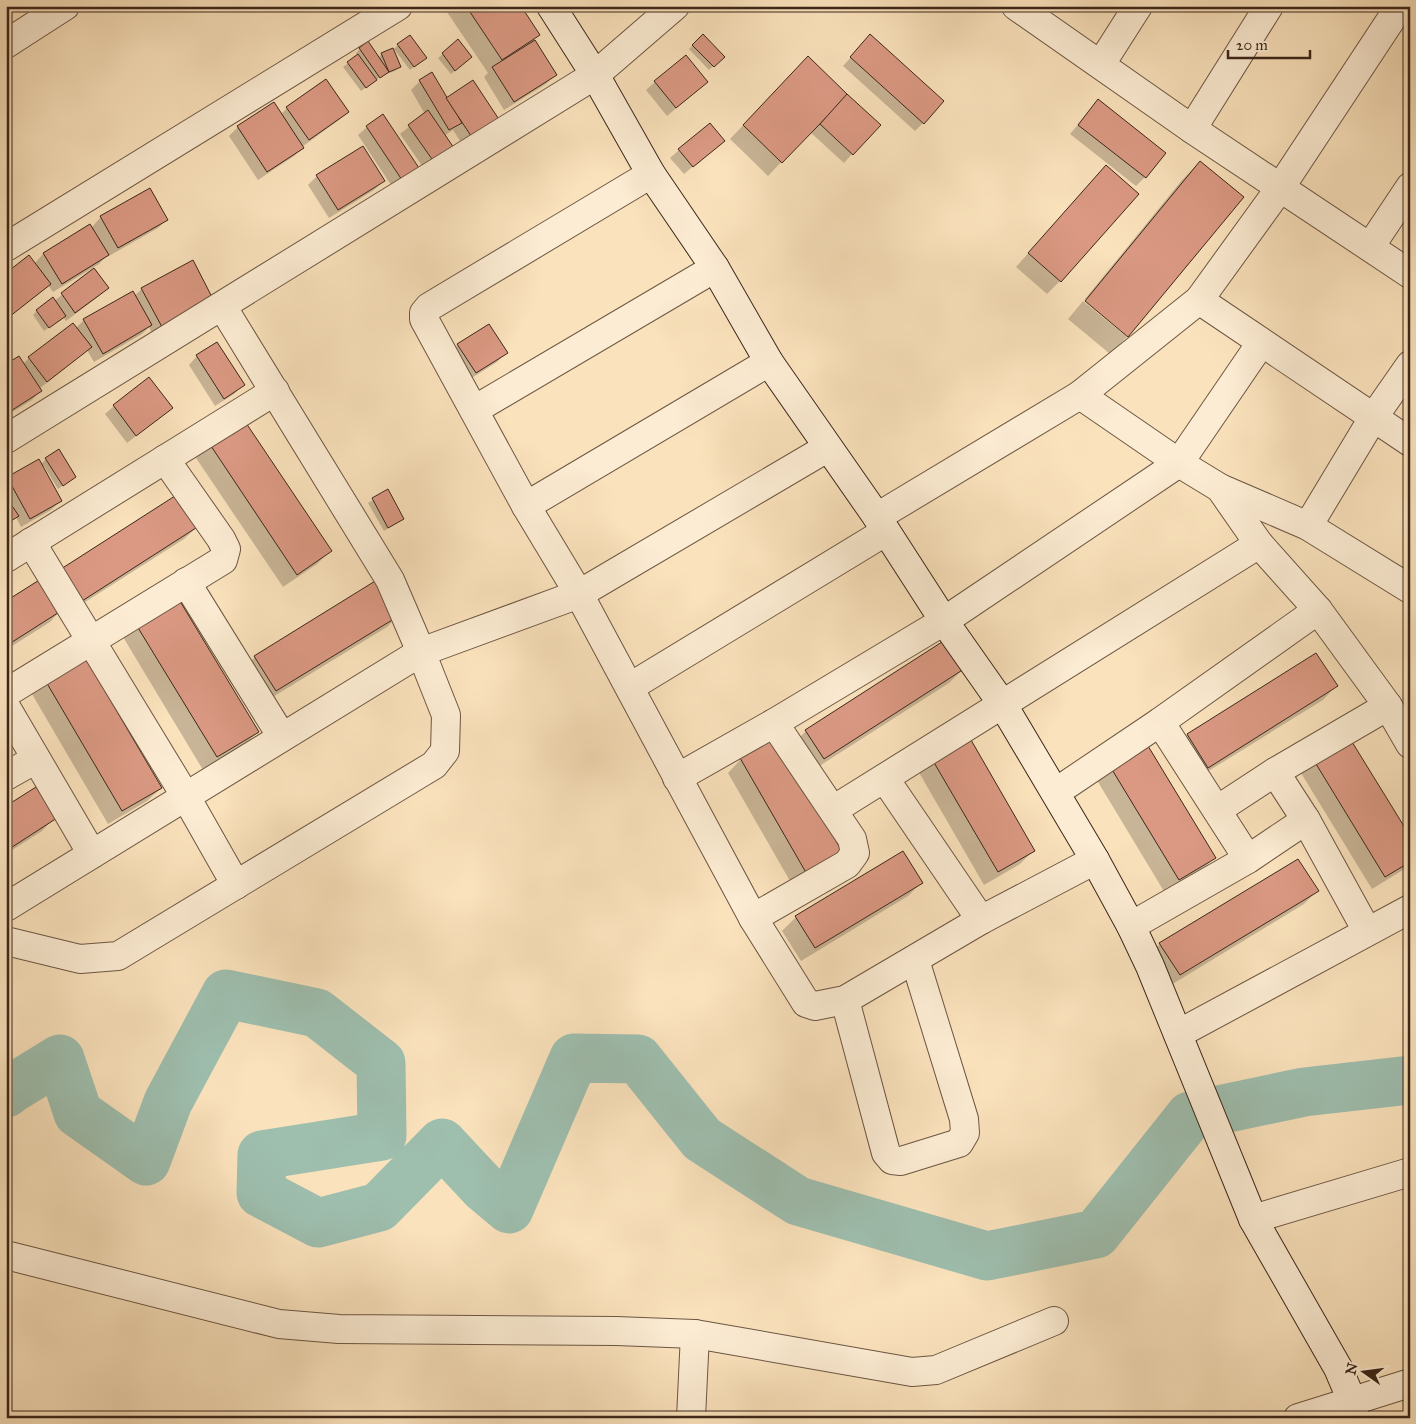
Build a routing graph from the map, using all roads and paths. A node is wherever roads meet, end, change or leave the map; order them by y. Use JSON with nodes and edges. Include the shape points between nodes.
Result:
{"nodes":[{"id":1,"x":65,"y":6,"type":"edge"},
{"id":2,"x":398,"y":6,"type":"edge"},
{"id":3,"x":550,"y":6,"type":"edge"},
{"id":4,"x":674,"y":6,"type":"edge"},
{"id":5,"x":1016,"y":6,"type":"edge"},
{"id":6,"x":1138,"y":6,"type":"edge"},
{"id":7,"x":1269,"y":6,"type":"edge"},
{"id":8,"x":1400,"y":6,"type":"edge"},
{"id":9,"x":6,"y":44,"type":"edge"},
{"id":10,"x":1100,"y":64,"type":"junction"},
{"id":11,"x":595,"y":75,"type":"junction"},
{"id":12,"x":1192,"y":129,"type":"junction"},
{"id":13,"x":651,"y":174,"type":"junction"},
{"id":14,"x":1410,"y":187,"type":"edge"},
{"id":15,"x":1280,"y":188,"type":"junction"},
{"id":16,"x":6,"y":247,"type":"edge"},
{"id":17,"x":1370,"y":247,"type":"junction"},
{"id":18,"x":715,"y":268,"type":"junction"},
{"id":19,"x":1410,"y":274,"type":"edge"},
{"id":20,"x":1198,"y":300,"type":"junction"},
{"id":21,"x":222,"y":306,"type":"junction"},
{"id":22,"x":1261,"y":343,"type":"junction"},
{"id":23,"x":768,"y":362,"type":"junction"},
{"id":24,"x":1410,"y":365,"type":"edge"},
{"id":25,"x":275,"y":391,"type":"junction"},
{"id":26,"x":1080,"y":395,"type":"junction"},
{"id":27,"x":474,"y":410,"type":"junction"},
{"id":28,"x":1373,"y":418,"type":"junction"},
{"id":29,"x":6,"y":439,"type":"edge"},
{"id":30,"x":1410,"y":442,"type":"edge"},
{"id":31,"x":827,"y":448,"type":"junction"},
{"id":32,"x":166,"y":459,"type":"junction"},
{"id":33,"x":1179,"y":463,"type":"junction"},
{"id":34,"x":1220,"y":488,"type":"junction"},
{"id":35,"x":526,"y":506,"type":"junction"},
{"id":36,"x":881,"y":525,"type":"junction"},
{"id":37,"x":1308,"y":526,"type":"junction"},
{"id":38,"x":31,"y":542,"type":"junction"},
{"id":39,"x":1259,"y":544,"type":"junction"},
{"id":40,"x":6,"y":558,"type":"edge"},
{"id":41,"x":186,"y":582,"type":"junction"},
{"id":42,"x":1410,"y":589,"type":"edge"},
{"id":43,"x":579,"y":594,"type":"junction"},
{"id":44,"x":1318,"y":610,"type":"junction"},
{"id":45,"x":944,"y":621,"type":"junction"},
{"id":46,"x":91,"y":641,"type":"junction"},
{"id":47,"x":421,"y":652,"type":"junction"},
{"id":48,"x":630,"y":688,"type":"junction"},
{"id":49,"x":6,"y":693,"type":"edge"},
{"id":50,"x":1002,"y":705,"type":"junction"},
{"id":51,"x":6,"y":706,"type":"edge"},
{"id":52,"x":1388,"y":706,"type":"junction"},
{"id":53,"x":1160,"y":722,"type":"junction"},
{"id":54,"x":774,"y":723,"type":"junction"},
{"id":55,"x":282,"y":738,"type":"junction"},
{"id":56,"x":1410,"y":744,"type":"edge"},
{"id":57,"x":36,"y":758,"type":"junction"},
{"id":58,"x":1275,"y":772,"type":"junction"},
{"id":59,"x":6,"y":776,"type":"edge"},
{"id":60,"x":677,"y":778,"type":"junction"},
{"id":61,"x":885,"y":778,"type":"junction"},
{"id":62,"x":1056,"y":792,"type":"junction"},
{"id":63,"x":186,"y":797,"type":"junction"},
{"id":64,"x":833,"y":810,"type":"junction"},
{"id":65,"x":1217,"y":810,"type":"junction"},
{"id":66,"x":1306,"y":820,"type":"junction"},
{"id":67,"x":92,"y":854,"type":"junction"},
{"id":68,"x":1248,"y":859,"type":"junction"},
{"id":69,"x":1095,"y":860,"type":"junction"},
{"id":70,"x":236,"y":884,"type":"junction"},
{"id":71,"x":6,"y":907,"type":"edge"},
{"id":72,"x":1410,"y":909,"type":"edge"},
{"id":73,"x":752,"y":918,"type":"junction"},
{"id":74,"x":981,"y":920,"type":"junction"},
{"id":75,"x":1131,"y":926,"type":"junction"},
{"id":76,"x":1368,"y":931,"type":"junction"},
{"id":77,"x":6,"y":941,"type":"edge"},
{"id":78,"x":914,"y":960,"type":"junction"},
{"id":79,"x":845,"y":1000,"type":"junction"},
{"id":80,"x":1178,"y":1034,"type":"junction"},
{"id":81,"x":1410,"y":1172,"type":"edge"},
{"id":82,"x":1253,"y":1219,"type":"junction"},
{"id":83,"x":6,"y":1255,"type":"edge"},
{"id":84,"x":1054,"y":1321,"type":"dead end"},
{"id":85,"x":695,"y":1334,"type":"junction"},
{"id":86,"x":1410,"y":1383,"type":"edge"},
{"id":87,"x":1354,"y":1410,"type":"edge"},
{"id":88,"x":691,"y":1418,"type":"edge"},
{"id":89,"x":1298,"y":1418,"type":"edge"}],
"edges":[{"from":1,"to":9,"type":"street"},
{"from":2,"to":16,"type":"street"},
{"from":3,"to":11,"type":"street"},
{"from":4,"to":11,"type":"street"},
{"from":5,"to":10,"type":"street"},
{"from":6,"to":10,"type":"street"},
{"from":7,"to":12,"type":"street"},
{"from":8,"to":15,"type":"street"},
{"from":10,"to":12,"type":"street"},
{"from":11,"to":13,"type":"street"},
{"from":11,"to":21,"type":"street"},
{"from":12,"to":15,"type":"street"},
{"from":13,"to":18,"type":"street"},
{"from":13,"to":27,"type":"street","via":[[429,307],[424,313],[424,319]]},
{"from":14,"to":17,"type":"street"},
{"from":15,"to":17,"type":"street"},
{"from":15,"to":20,"type":"street"},
{"from":17,"to":19,"type":"street"},
{"from":18,"to":23,"type":"street"},
{"from":18,"to":27,"type":"street"},
{"from":20,"to":22,"type":"street"},
{"from":20,"to":26,"type":"street"},
{"from":21,"to":25,"type":"street"},
{"from":21,"to":29,"type":"street"},
{"from":22,"to":28,"type":"street"},
{"from":22,"to":33,"type":"street"},
{"from":23,"to":31,"type":"street"},
{"from":23,"to":35,"type":"street"},
{"from":24,"to":28,"type":"street"},
{"from":25,"to":32,"type":"street"},
{"from":25,"to":47,"type":"street","via":[[390,580]]},
{"from":26,"to":33,"type":"street"},
{"from":26,"to":36,"type":"street"},
{"from":27,"to":35,"type":"street"},
{"from":28,"to":30,"type":"street"},
{"from":28,"to":37,"type":"street"},
{"from":31,"to":36,"type":"street"},
{"from":31,"to":43,"type":"street"},
{"from":32,"to":38,"type":"street"},
{"from":32,"to":41,"type":"street","via":[[226,549],[223,560]]},
{"from":33,"to":34,"type":"street"},
{"from":33,"to":45,"type":"street"},
{"from":34,"to":37,"type":"street"},
{"from":34,"to":39,"type":"street"},
{"from":35,"to":43,"type":"street"},
{"from":36,"to":45,"type":"street"},
{"from":36,"to":48,"type":"street"},
{"from":37,"to":42,"type":"street"},
{"from":38,"to":40,"type":"street"},
{"from":38,"to":46,"type":"street"},
{"from":39,"to":44,"type":"street"},
{"from":39,"to":50,"type":"street"},
{"from":41,"to":46,"type":"street"},
{"from":41,"to":55,"type":"street"},
{"from":43,"to":47,"type":"street"},
{"from":43,"to":48,"type":"street"},
{"from":44,"to":52,"type":"street"},
{"from":44,"to":53,"type":"street"},
{"from":45,"to":50,"type":"street"},
{"from":45,"to":54,"type":"street"},
{"from":46,"to":49,"type":"street"},
{"from":46,"to":63,"type":"street"},
{"from":47,"to":55,"type":"street"},
{"from":47,"to":70,"type":"street","via":[[446,715],[445,751],[434,765]]},
{"from":48,"to":60,"type":"street"},
{"from":50,"to":61,"type":"street"},
{"from":50,"to":62,"type":"street"},
{"from":51,"to":57,"type":"street"},
{"from":52,"to":56,"type":"street"},
{"from":52,"to":58,"type":"street"},
{"from":53,"to":62,"type":"street"},
{"from":53,"to":65,"type":"street"},
{"from":54,"to":60,"type":"street"},
{"from":54,"to":64,"type":"street"},
{"from":55,"to":63,"type":"street"},
{"from":57,"to":59,"type":"street"},
{"from":57,"to":67,"type":"street"},
{"from":58,"to":65,"type":"street"},
{"from":58,"to":66,"type":"street"},
{"from":60,"to":73,"type":"street"},
{"from":61,"to":64,"type":"street"},
{"from":61,"to":74,"type":"street"},
{"from":62,"to":69,"type":"street"},
{"from":63,"to":67,"type":"street"},
{"from":63,"to":70,"type":"street"},
{"from":64,"to":73,"type":"street","via":[[852,839],[855,853],[847,864]]},
{"from":65,"to":68,"type":"street"},
{"from":66,"to":68,"type":"street"},
{"from":66,"to":76,"type":"street"},
{"from":67,"to":71,"type":"street"},
{"from":68,"to":75,"type":"street"},
{"from":69,"to":74,"type":"street"},
{"from":69,"to":75,"type":"street"},
{"from":70,"to":77,"type":"street","via":[[118,956],[80,959]]},
{"from":72,"to":76,"type":"street"},
{"from":73,"to":79,"type":"street","via":[[806,1003],[815,1006]]},
{"from":74,"to":78,"type":"street"},
{"from":75,"to":80,"type":"street"},
{"from":76,"to":80,"type":"street"},
{"from":78,"to":79,"type":"street"},
{"from":78,"to":79,"type":"street","via":[[964,1119],[965,1133],[959,1143],[901,1161],[892,1160],[886,1153]]},
{"from":80,"to":82,"type":"street"},
{"from":81,"to":82,"type":"street"},
{"from":82,"to":87,"type":"street","via":[[1338,1368]]},
{"from":83,"to":85,"type":"street","via":[[280,1324],[348,1329]]},
{"from":84,"to":85,"type":"street","via":[[936,1370],[912,1372]]},
{"from":85,"to":88,"type":"street"},
{"from":86,"to":87,"type":"street"},
{"from":87,"to":89,"type":"street"}]}
